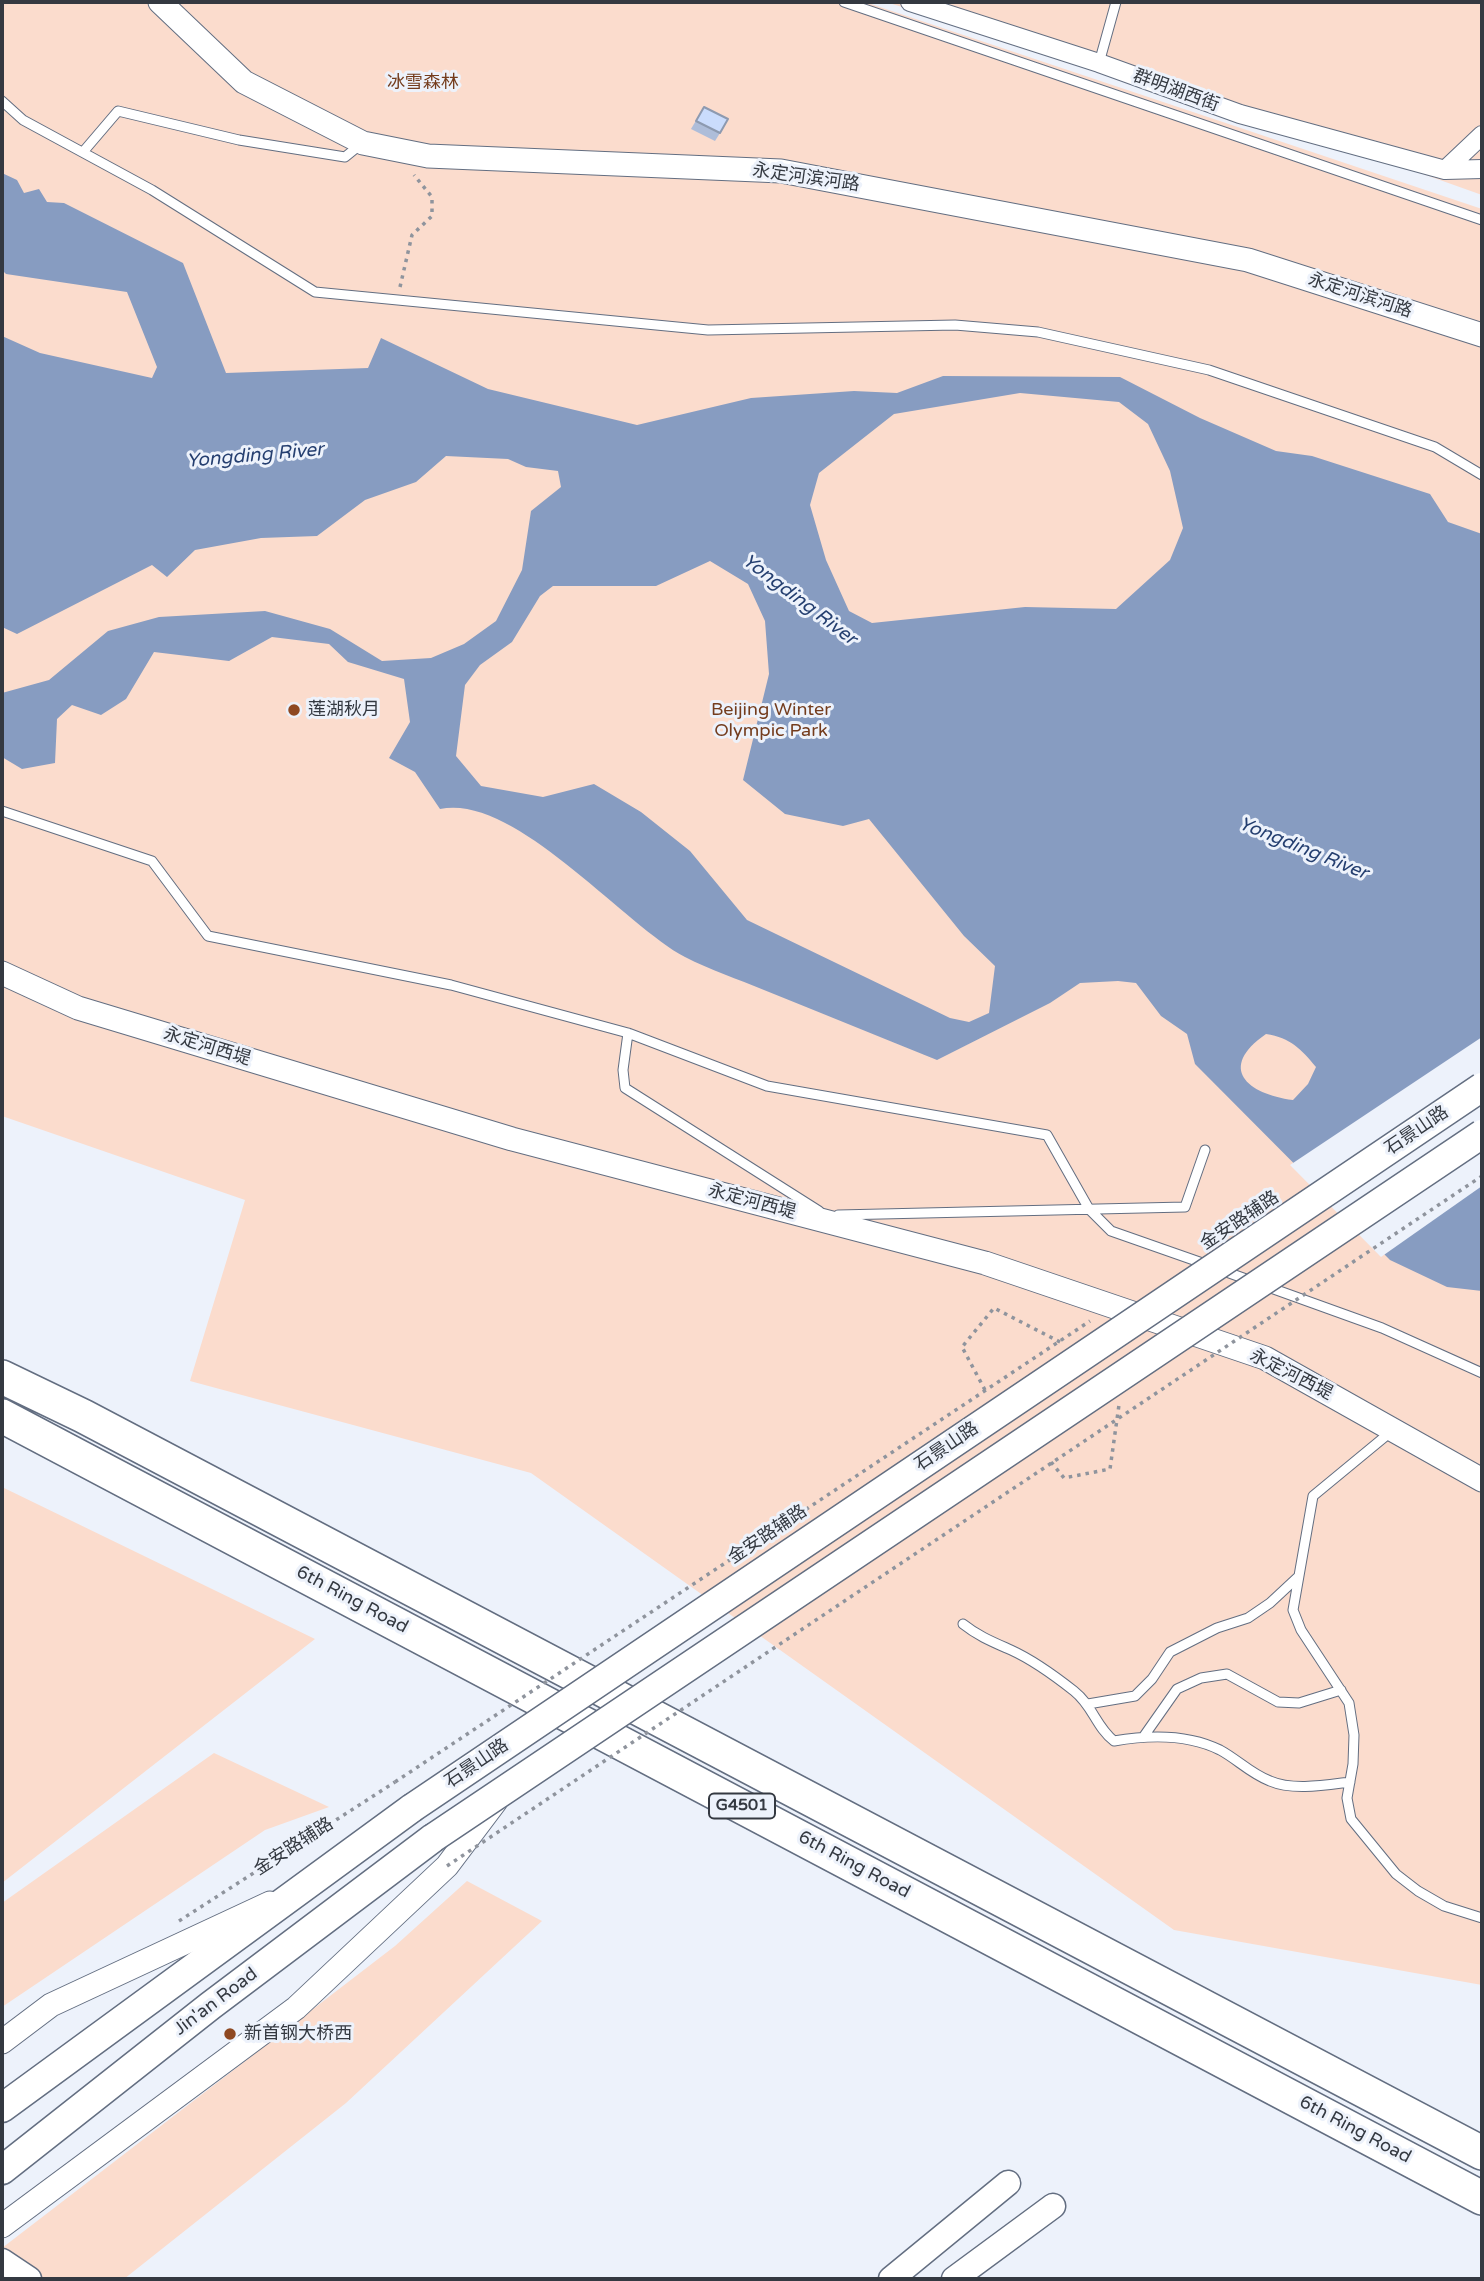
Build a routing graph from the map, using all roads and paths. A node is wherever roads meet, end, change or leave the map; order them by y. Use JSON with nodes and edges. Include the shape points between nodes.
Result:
{"nodes":[{"id":1,"x":160,"y":2,"type":"edge"},
{"id":2,"x":844,"y":2,"type":"edge"},
{"id":3,"x":910,"y":2,"type":"edge"},
{"id":4,"x":1116,"y":2,"type":"edge"},
{"id":5,"x":1099,"y":63,"type":"junction"},
{"id":6,"x":2,"y":101,"type":"edge"},
{"id":7,"x":1482,"y":135,"type":"edge"},
{"id":8,"x":363,"y":143,"type":"junction"},
{"id":9,"x":83,"y":152,"type":"junction"},
{"id":10,"x":396,"y":152,"type":"junction"},
{"id":11,"x":1482,"y":169,"type":"edge"},
{"id":12,"x":1445,"y":170,"type":"junction"},
{"id":13,"x":1482,"y":220,"type":"edge"},
{"id":14,"x":398,"y":300,"type":"junction"},
{"id":15,"x":1482,"y":335,"type":"edge"},
{"id":16,"x":1482,"y":475,"type":"edge"},
{"id":17,"x":2,"y":811,"type":"edge"},
{"id":18,"x":2,"y":973,"type":"edge"},
{"id":19,"x":628,"y":1033,"type":"junction"},
{"id":20,"x":1482,"y":1087,"type":"edge"},
{"id":21,"x":1482,"y":1134,"type":"edge"},
{"id":22,"x":1205,"y":1150,"type":"dead end"},
{"id":23,"x":1482,"y":1176,"type":"edge"},
{"id":24,"x":1089,"y":1209,"type":"junction"},
{"id":25,"x":827,"y":1219,"type":"junction"},
{"id":26,"x":1101,"y":1314,"type":"dead end"},
{"id":27,"x":1071,"y":1348,"type":"dead end"},
{"id":28,"x":1482,"y":1373,"type":"edge"},
{"id":29,"x":2,"y":1377,"type":"edge"},
{"id":30,"x":985,"y":1390,"type":"junction"},
{"id":31,"x":1121,"y":1392,"type":"dead end"},
{"id":32,"x":2,"y":1416,"type":"edge"},
{"id":33,"x":1394,"y":1430,"type":"junction"},
{"id":34,"x":1051,"y":1462,"type":"junction"},
{"id":35,"x":1482,"y":1480,"type":"edge"},
{"id":36,"x":1300,"y":1576,"type":"junction"},
{"id":37,"x":963,"y":1624,"type":"dead end"},
{"id":38,"x":1340,"y":1690,"type":"junction"},
{"id":39,"x":1088,"y":1704,"type":"junction"},
{"id":40,"x":1144,"y":1736,"type":"junction"},
{"id":41,"x":1350,"y":1782,"type":"junction"},
{"id":42,"x":502,"y":1793,"type":"junction"},
{"id":43,"x":447,"y":1867,"type":"junction"},
{"id":44,"x":308,"y":1886,"type":"junction"},
{"id":45,"x":1482,"y":1918,"type":"edge"},
{"id":46,"x":172,"y":1926,"type":"dead end"},
{"id":47,"x":2,"y":2042,"type":"edge"},
{"id":48,"x":2,"y":2108,"type":"edge"},
{"id":49,"x":1482,"y":2153,"type":"edge"},
{"id":50,"x":2,"y":2170,"type":"edge"},
{"id":51,"x":1007,"y":2183,"type":"dead end"},
{"id":52,"x":1482,"y":2198,"type":"edge"},
{"id":53,"x":1053,"y":2206,"type":"dead end"},
{"id":54,"x":2,"y":2226,"type":"edge"},
{"id":55,"x":2,"y":2261,"type":"edge"},
{"id":56,"x":29,"y":2279,"type":"edge"},
{"id":57,"x":891,"y":2279,"type":"edge"},
{"id":58,"x":954,"y":2279,"type":"edge"}],
"edges":[{"from":1,"to":8,"type":"street","name":"永定河滨河路","via":[[244,82]]},
{"from":2,"to":13,"type":"lane"},
{"from":3,"to":5,"type":"street","name":"群明湖西街"},
{"from":4,"to":5,"type":"lane"},
{"from":5,"to":12,"type":"street","name":"群明湖西街","via":[[1240,114]]},
{"from":6,"to":9,"type":"lane","via":[[23,120]]},
{"from":7,"to":12,"type":"street"},
{"from":8,"to":9,"type":"lane","via":[[345,158],[239,140],[118,111]]},
{"from":8,"to":10,"type":"street","name":"永定河滨河路"},
{"from":9,"to":14,"type":"lane","via":[[315,292]]},
{"from":10,"to":14,"type":"path","via":[[432,197],[432,216],[412,235]]},
{"from":10,"to":15,"type":"street","name":"永定河滨河路","via":[[780,171],[1248,260]]},
{"from":11,"to":12,"type":"street","name":"群明湖西街"},
{"from":14,"to":16,"type":"lane","via":[[708,330],[955,325],[1038,332],[1209,370],[1435,447]]},
{"from":17,"to":19,"type":"lane","via":[[152,861],[208,936],[450,985]]},
{"from":18,"to":25,"type":"street","name":"永定河西堤","via":[[78,1008],[486,1131]]},
{"from":19,"to":24,"type":"lane","via":[[766,1086],[1047,1135]]},
{"from":19,"to":25,"type":"lane","via":[[625,1088]]},
{"from":20,"to":44,"type":"main road","name":"石景山路","bridge":true,"via":[[412,1808]]},
{"from":21,"to":42,"type":"main road","bridge":true},
{"from":22,"to":24,"type":"lane","via":[[1185,1207]]},
{"from":23,"to":34,"type":"path","bridge":true},
{"from":24,"to":25,"type":"lane"},
{"from":24,"to":28,"type":"lane","via":[[1111,1231],[1382,1328]]},
{"from":25,"to":33,"type":"street","name":"永定河西堤","via":[[985,1263],[1265,1358]]},
{"from":26,"to":30,"type":"path","name":"金安路辅路","bridge":true},
{"from":27,"to":30,"type":"path","via":[[994,1308],[962,1346]]},
{"from":29,"to":49,"type":"highway","name":"6th Ring Road","number":"G4501"},
{"from":30,"to":46,"type":"path","name":"金安路辅路","bridge":true},
{"from":31,"to":34,"type":"path","via":[[1110,1469],[1064,1478]]},
{"from":32,"to":52,"type":"highway","name":"6th Ring Road","number":"G4501"},
{"from":33,"to":35,"type":"street","name":"永定河西堤"},
{"from":33,"to":36,"type":"lane","via":[[1313,1496]]},
{"from":34,"to":43,"type":"path","bridge":true},
{"from":36,"to":38,"type":"lane","via":[[1293,1609],[1301,1630]]},
{"from":36,"to":39,"type":"lane","via":[[1248,1618],[1170,1652],[1135,1696]]},
{"from":37,"to":39,"type":"lane","via":[[1038,1665]]},
{"from":38,"to":40,"type":"lane","via":[[1299,1703],[1278,1702],[1227,1674],[1201,1678],[1177,1689]]},
{"from":38,"to":41,"type":"lane","via":[[1349,1703],[1354,1735]]},
{"from":39,"to":40,"type":"lane","via":[[1101,1731],[1114,1741]]},
{"from":40,"to":41,"type":"lane","via":[[1219,1750],[1272,1782],[1314,1786]]},
{"from":41,"to":45,"type":"lane","via":[[1351,1819],[1396,1874],[1444,1906]]},
{"from":42,"to":43,"type":"street"},
{"from":42,"to":50,"type":"main road","name":"Jin'an Road","bridge":true,"via":[[433,1838],[210,2006]]},
{"from":43,"to":54,"type":"street","via":[[296,2008]]},
{"from":44,"to":47,"type":"street","name":"金安路辅路","via":[[51,2005]]},
{"from":44,"to":48,"type":"main road"},
{"from":51,"to":57,"type":"main road"},
{"from":53,"to":58,"type":"main road"},
{"from":55,"to":56,"type":"main road"}]}
